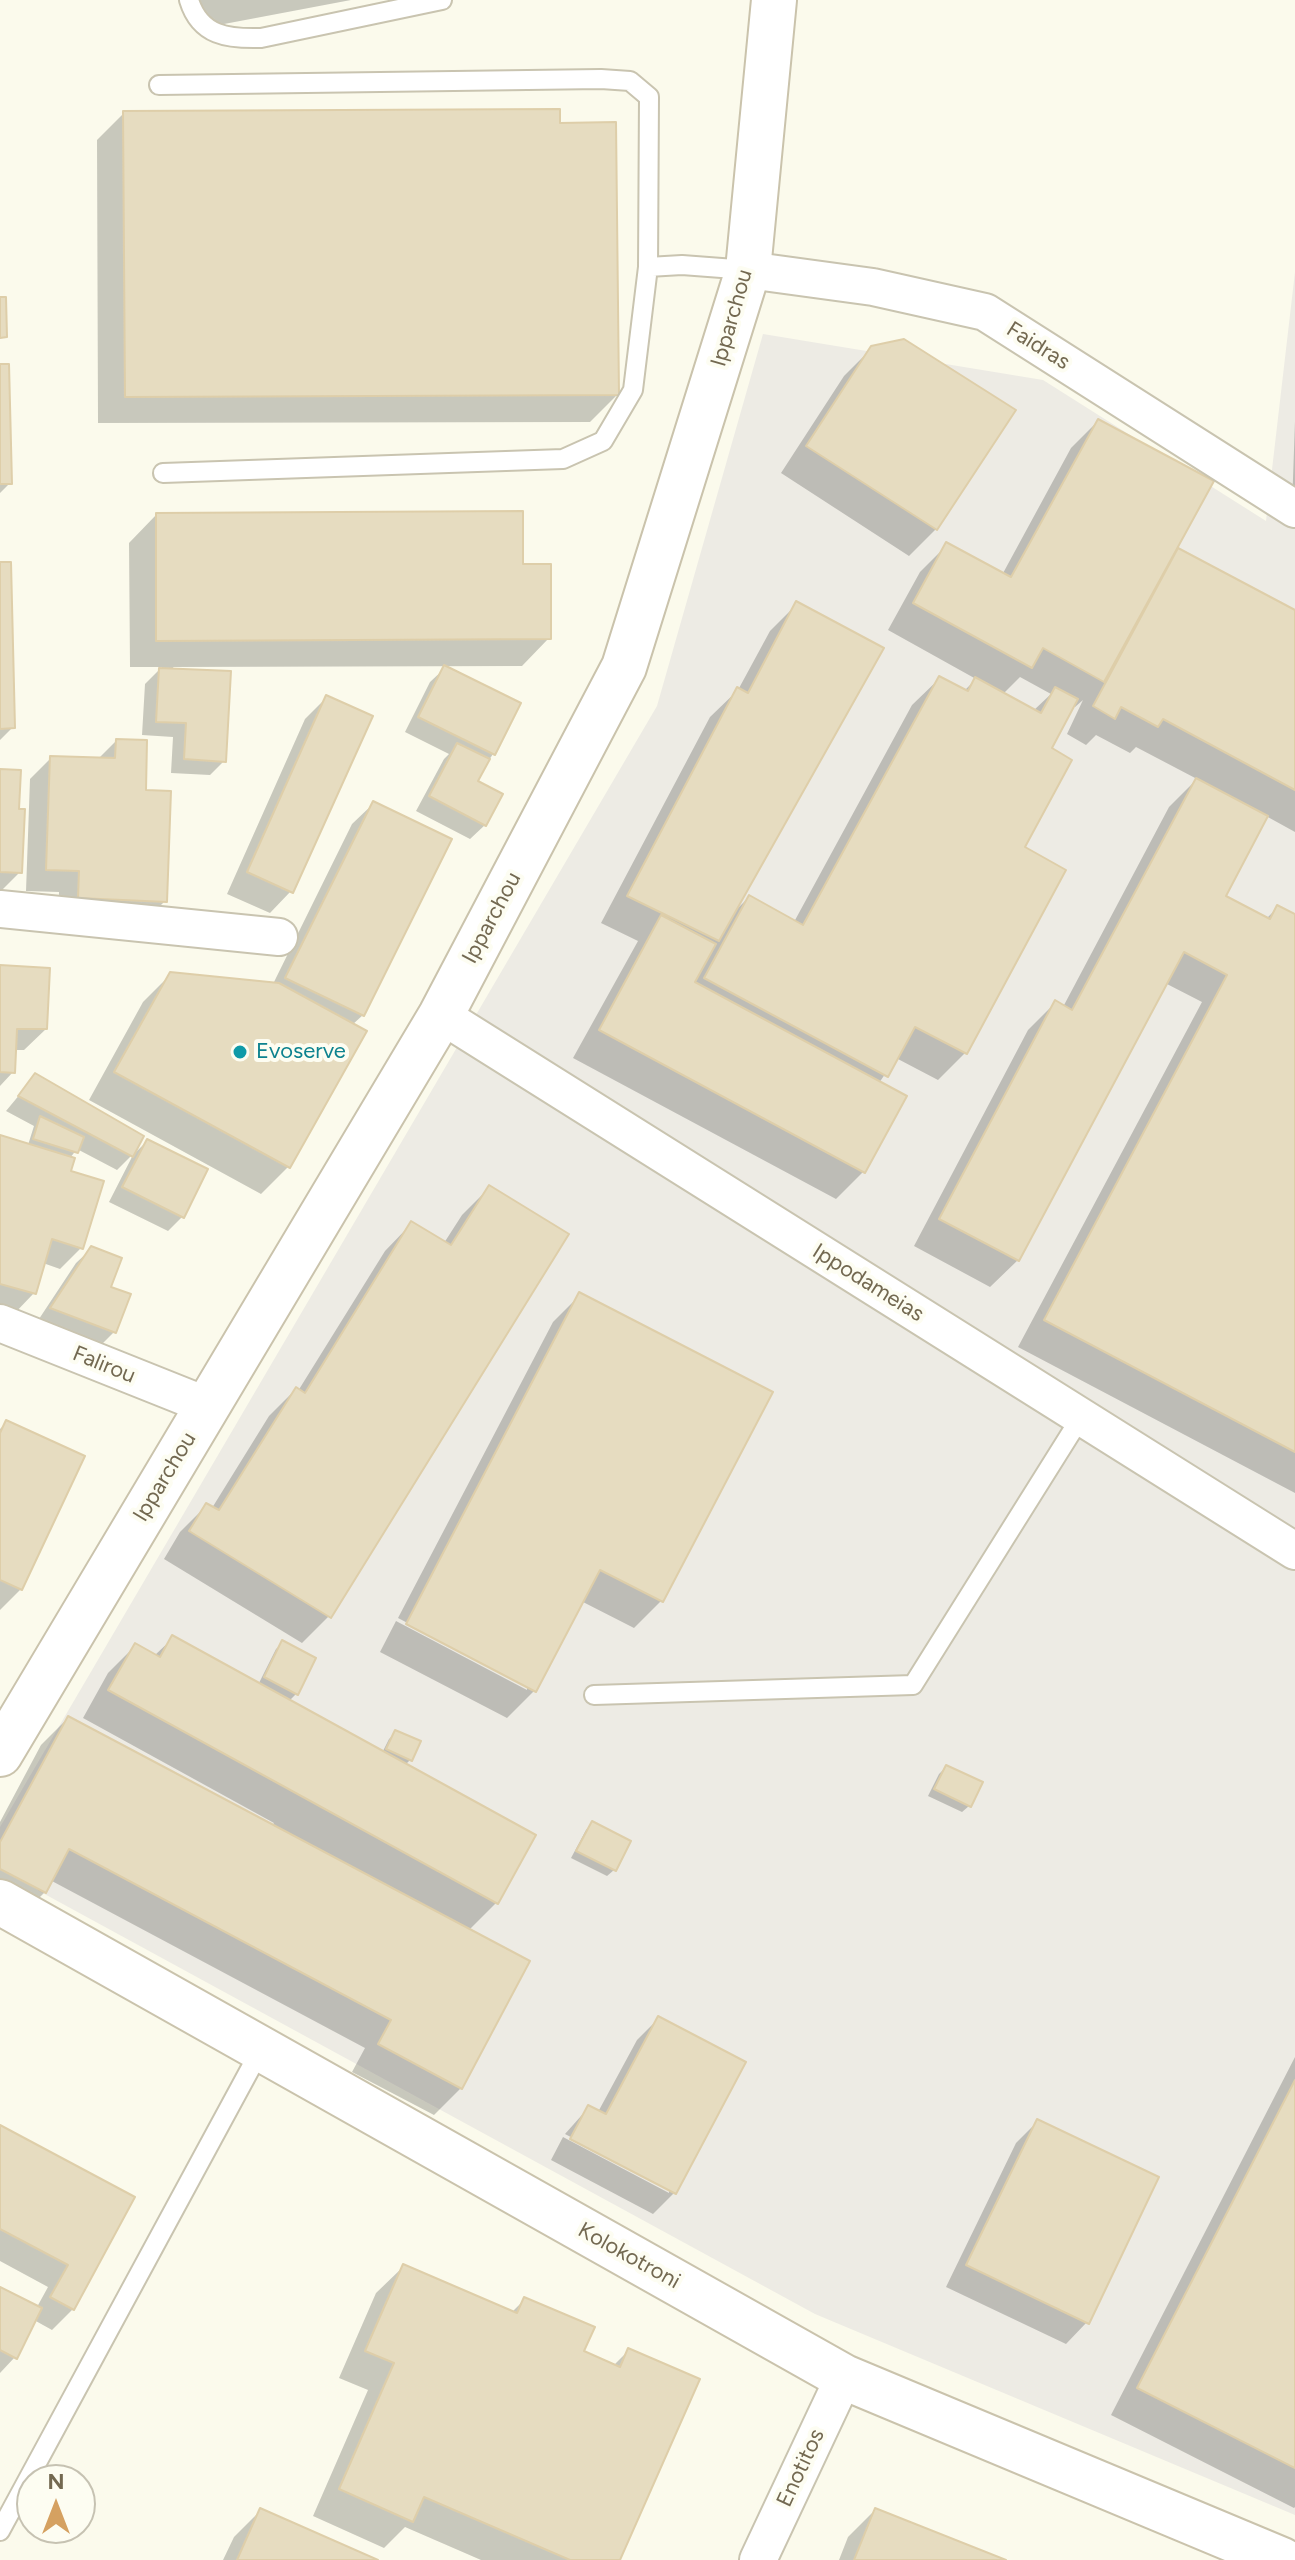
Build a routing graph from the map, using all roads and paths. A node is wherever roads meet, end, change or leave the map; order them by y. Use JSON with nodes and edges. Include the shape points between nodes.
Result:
{"nodes":[{"id":1,"x":189,"y":0,"type":"edge"},
{"id":2,"x":442,"y":0,"type":"edge"},
{"id":3,"x":774,"y":0,"type":"edge"},
{"id":4,"x":159,"y":85,"type":"dead end"},
{"id":5,"x":648,"y":267,"type":"junction"},
{"id":6,"x":748,"y":270,"type":"junction"},
{"id":7,"x":163,"y":473,"type":"dead end"},
{"id":8,"x":1295,"y":509,"type":"edge"},
{"id":9,"x":0,"y":909,"type":"edge"},
{"id":10,"x":279,"y":937,"type":"dead end"},
{"id":11,"x":441,"y":1015,"type":"junction"},
{"id":12,"x":0,"y":1323,"type":"edge"},
{"id":13,"x":208,"y":1406,"type":"junction"},
{"id":14,"x":1081,"y":1417,"type":"junction"},
{"id":15,"x":1295,"y":1551,"type":"edge"},
{"id":16,"x":594,"y":1695,"type":"dead end"},
{"id":17,"x":0,"y":1754,"type":"edge"},
{"id":18,"x":0,"y":1902,"type":"edge"},
{"id":19,"x":261,"y":2049,"type":"junction"},
{"id":20,"x":844,"y":2377,"type":"junction"},
{"id":21,"x":0,"y":2531,"type":"edge"},
{"id":22,"x":758,"y":2560,"type":"edge"},
{"id":23,"x":1282,"y":2560,"type":"edge"}],
"edges":[{"from":1,"to":2,"type":"lane","via":[[203,26],[218,36],[238,39]]},
{"from":3,"to":6,"type":"street","name":"Ipparchou"},
{"from":4,"to":5,"type":"lane","via":[[630,81],[649,97]]},
{"from":5,"to":6,"type":"lane"},
{"from":5,"to":7,"type":"lane","via":[[633,390],[603,441],[563,459]]},
{"from":6,"to":8,"type":"street","name":"Faidras","via":[[873,287],[985,312]]},
{"from":6,"to":11,"type":"street","name":"Ipparchou","via":[[624,667]]},
{"from":9,"to":10,"type":"street"},
{"from":11,"to":13,"type":"street","name":"Ipparchou"},
{"from":11,"to":14,"type":"street","name":"Ippodameias"},
{"from":12,"to":13,"type":"street","name":"Falirou"},
{"from":13,"to":17,"type":"street","name":"Ipparchou"},
{"from":14,"to":15,"type":"street","name":"Ippodameias"},
{"from":14,"to":16,"type":"lane","via":[[913,1685]]},
{"from":18,"to":19,"type":"street","name":"Kolokotroni"},
{"from":19,"to":20,"type":"street","name":"Kolokotroni"},
{"from":19,"to":21,"type":"lane"},
{"from":20,"to":22,"type":"street","name":"Enotitos"},
{"from":20,"to":23,"type":"street","name":"Kolokotroni"}]}
